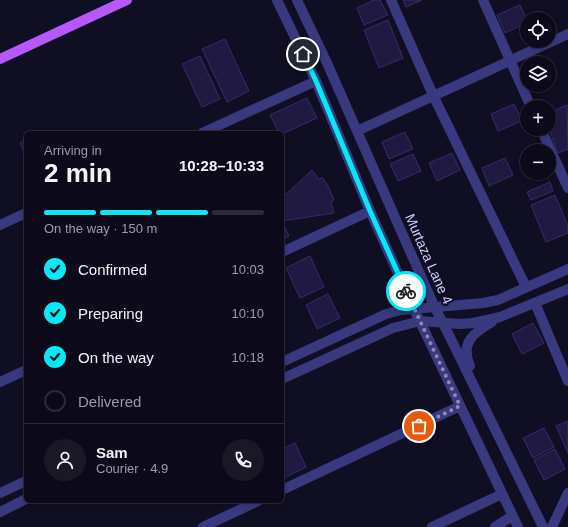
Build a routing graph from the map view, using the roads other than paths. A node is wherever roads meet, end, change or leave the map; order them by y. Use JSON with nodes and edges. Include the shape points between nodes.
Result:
{"nodes":[{"id":1,"x":127,"y":0,"type":"edge"},
{"id":2,"x":277,"y":0,"type":"edge"},
{"id":3,"x":297,"y":0,"type":"edge"},
{"id":4,"x":391,"y":0,"type":"edge"},
{"id":5,"x":483,"y":0,"type":"edge"},
{"id":6,"x":568,"y":34,"type":"edge"},
{"id":7,"x":0,"y":59,"type":"edge"},
{"id":8,"x":510,"y":60,"type":"junction"},
{"id":9,"x":316,"y":81,"type":"junction"},
{"id":10,"x":433,"y":95,"type":"junction"},
{"id":11,"x":528,"y":100,"type":"edge"},
{"id":12,"x":206,"y":131,"type":"edge"},
{"id":13,"x":357,"y":131,"type":"junction"},
{"id":14,"x":544,"y":136,"type":"edge"},
{"id":15,"x":568,"y":188,"type":"edge"},
{"id":16,"x":370,"y":211,"type":"junction"},
{"id":17,"x":24,"y":214,"type":"edge"},
{"id":18,"x":0,"y":225,"type":"edge"},
{"id":19,"x":284,"y":251,"type":"edge"},
{"id":20,"x":568,"y":269,"type":"edge"},
{"id":21,"x":526,"y":287,"type":"junction"},
{"id":22,"x":568,"y":288,"type":"edge"},
{"id":23,"x":534,"y":303,"type":"junction"},
{"id":24,"x":435,"y":308,"type":"junction"},
{"id":25,"x":414,"y":309,"type":"junction"},
{"id":26,"x":500,"y":317,"type":"junction"},
{"id":27,"x":420,"y":321,"type":"junction"},
{"id":28,"x":444,"y":323,"type":"junction"},
{"id":29,"x":284,"y":361,"type":"edge"},
{"id":30,"x":24,"y":371,"type":"edge"},
{"id":31,"x":284,"y":378,"type":"edge"},
{"id":32,"x":568,"y":381,"type":"edge"},
{"id":33,"x":0,"y":382,"type":"edge"},
{"id":34,"x":476,"y":390,"type":"junction"},
{"id":35,"x":460,"y":406,"type":"junction"},
{"id":36,"x":24,"y":482,"type":"edge"},
{"id":37,"x":284,"y":489,"type":"edge"},
{"id":38,"x":0,"y":493,"type":"edge"},
{"id":39,"x":568,"y":493,"type":"edge"},
{"id":40,"x":502,"y":494,"type":"junction"},
{"id":41,"x":24,"y":501,"type":"edge"},
{"id":42,"x":254,"y":503,"type":"edge"},
{"id":43,"x":0,"y":512,"type":"edge"},
{"id":44,"x":512,"y":516,"type":"junction"},
{"id":45,"x":203,"y":527,"type":"edge"},
{"id":46,"x":432,"y":527,"type":"edge"},
{"id":47,"x":495,"y":527,"type":"edge"},
{"id":48,"x":518,"y":527,"type":"edge"},
{"id":49,"x":543,"y":527,"type":"edge"},
{"id":50,"x":552,"y":527,"type":"edge"}],
"edges":[{"from":1,"to":7,"type":"main road"},
{"from":2,"to":9,"type":"street"},
{"from":3,"to":13,"type":"street","name":"Murtaza Lane 4"},
{"from":4,"to":10,"type":"street"},
{"from":5,"to":8,"type":"street"},
{"from":6,"to":8,"type":"street"},
{"from":8,"to":10,"type":"street"},
{"from":8,"to":11,"type":"street"},
{"from":9,"to":12,"type":"street"},
{"from":9,"to":16,"type":"street"},
{"from":10,"to":13,"type":"street"},
{"from":10,"to":21,"type":"street"},
{"from":13,"to":24,"type":"street","name":"Murtaza Lane 4"},
{"from":14,"to":15,"type":"street"},
{"from":16,"to":19,"type":"street"},
{"from":16,"to":25,"type":"street"},
{"from":17,"to":18,"type":"street"},
{"from":20,"to":21,"type":"street"},
{"from":21,"to":24,"type":"street","via":[[483,304]]},
{"from":22,"to":23,"type":"street"},
{"from":23,"to":26,"type":"street"},
{"from":23,"to":32,"type":"street"},
{"from":24,"to":25,"type":"street"},
{"from":24,"to":28,"type":"street","name":"Murtaza Lane 4"},
{"from":25,"to":27,"type":"street"},
{"from":25,"to":29,"type":"street","via":[[401,310],[371,320]]},
{"from":26,"to":28,"type":"street","via":[[473,324]]},
{"from":26,"to":34,"type":"street","via":[[474,334],[468,344],[466,356],[473,372]]},
{"from":27,"to":28,"type":"street"},
{"from":27,"to":31,"type":"street","via":[[393,328]]},
{"from":27,"to":35,"type":"street"},
{"from":28,"to":34,"type":"street","name":"Murtaza Lane 4"},
{"from":30,"to":33,"type":"street"},
{"from":34,"to":49,"type":"street","name":"Murtaza Lane 4"},
{"from":35,"to":37,"type":"street"},
{"from":35,"to":40,"type":"street"},
{"from":36,"to":38,"type":"street"},
{"from":39,"to":50,"type":"street"},
{"from":40,"to":44,"type":"street"},
{"from":40,"to":46,"type":"street"},
{"from":41,"to":43,"type":"street"},
{"from":42,"to":45,"type":"street"},
{"from":44,"to":47,"type":"street"},
{"from":44,"to":48,"type":"street"}]}
